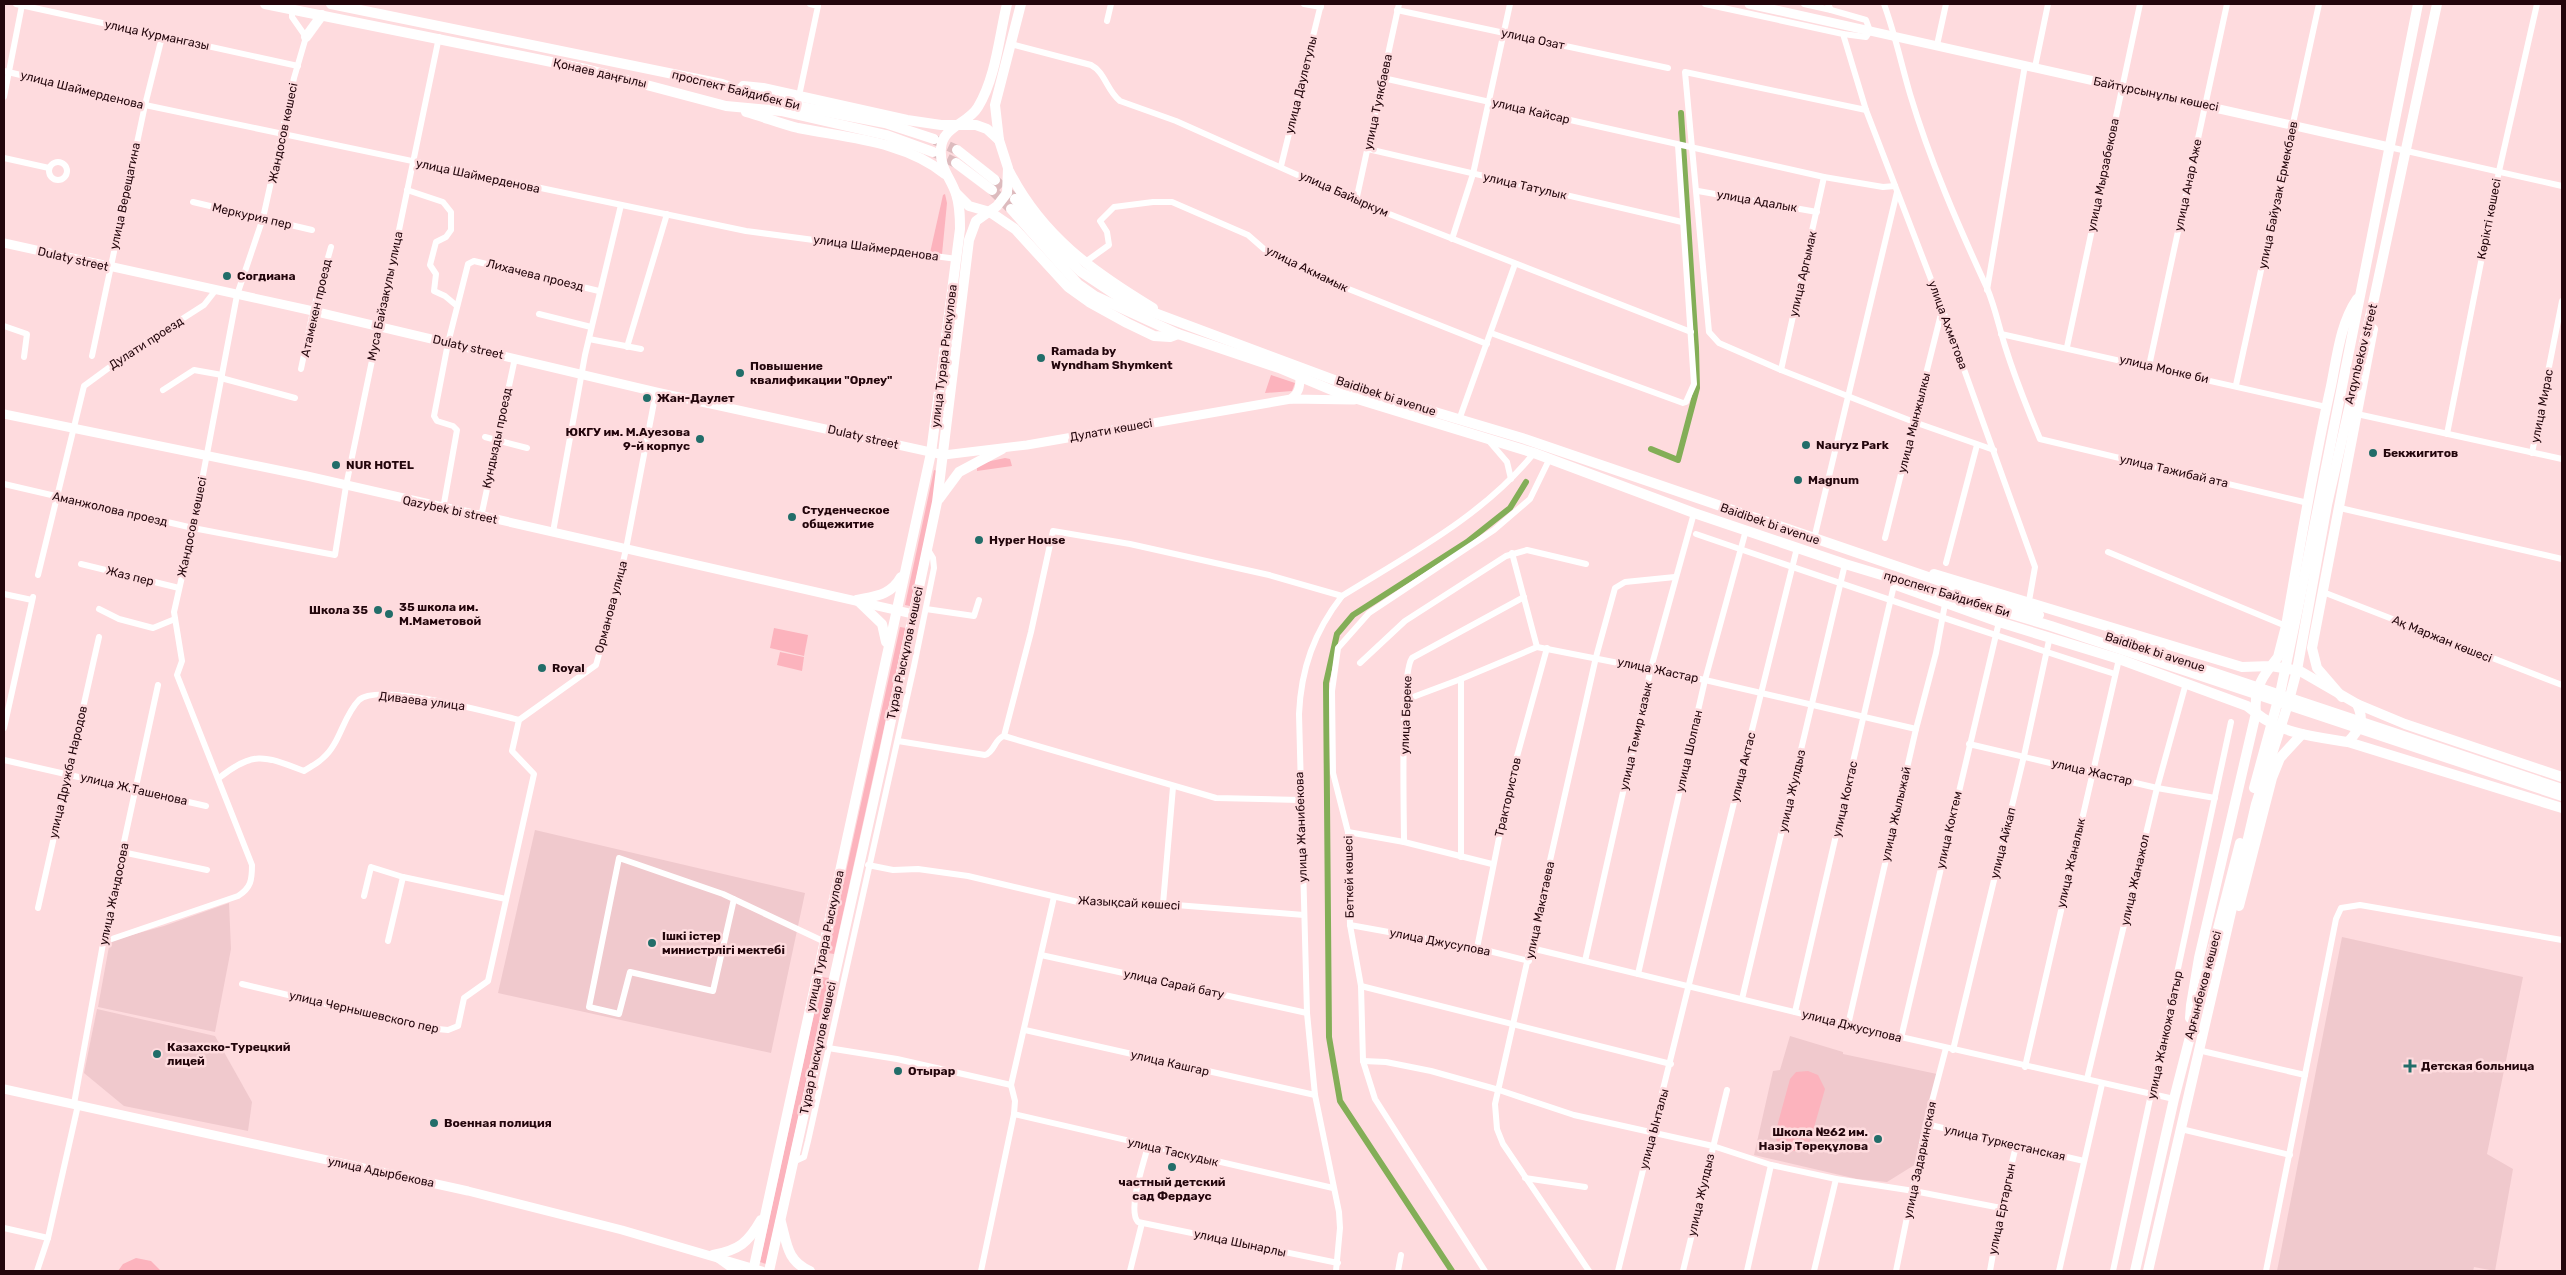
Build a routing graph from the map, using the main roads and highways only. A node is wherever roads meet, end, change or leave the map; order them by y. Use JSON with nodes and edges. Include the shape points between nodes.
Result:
{"nodes":[{"id":1,"x":265,"y":4,"type":"edge"},
{"id":2,"x":331,"y":4,"type":"edge"},
{"id":3,"x":1007,"y":4,"type":"edge"},
{"id":4,"x":1020,"y":4,"type":"edge"},
{"id":5,"x":1749,"y":4,"type":"edge"},
{"id":6,"x":2418,"y":4,"type":"edge"},
{"id":7,"x":2437,"y":4,"type":"edge"},
{"id":8,"x":291,"y":7,"type":"edge"},
{"id":9,"x":322,"y":16,"type":"junction"},
{"id":10,"x":306,"y":37,"type":"road end"},
{"id":11,"x":722,"y":84,"type":"junction"},
{"id":12,"x":726,"y":106,"type":"junction"},
{"id":13,"x":959,"y":124,"type":"junction"},
{"id":14,"x":934,"y":139,"type":"tunnel mouth"},
{"id":15,"x":999,"y":140,"type":"junction"},
{"id":16,"x":2389,"y":147,"type":"junction"},
{"id":17,"x":957,"y":150,"type":"tunnel mouth"},
{"id":18,"x":933,"y":152,"type":"tunnel mouth"},
{"id":19,"x":956,"y":162,"type":"tunnel mouth"},
{"id":20,"x":1008,"y":168,"type":"junction"},
{"id":21,"x":945,"y":174,"type":"junction"},
{"id":22,"x":995,"y":180,"type":"tunnel mouth"},
{"id":23,"x":992,"y":190,"type":"tunnel mouth"},
{"id":24,"x":956,"y":193,"type":"junction"},
{"id":25,"x":990,"y":212,"type":"junction"},
{"id":26,"x":4,"y":244,"type":"edge"},
{"id":27,"x":2360,"y":294,"type":"junction"},
{"id":28,"x":2374,"y":298,"type":"junction"},
{"id":29,"x":1176,"y":322,"type":"junction"},
{"id":30,"x":1178,"y":334,"type":"junction"},
{"id":31,"x":1300,"y":377,"type":"junction"},
{"id":32,"x":1291,"y":399,"type":"junction"},
{"id":33,"x":1359,"y":400,"type":"junction"},
{"id":34,"x":4,"y":414,"type":"edge"},
{"id":35,"x":1002,"y":449,"type":"junction"},
{"id":36,"x":931,"y":454,"type":"junction"},
{"id":37,"x":944,"y":455,"type":"junction"},
{"id":38,"x":937,"y":502,"type":"junction"},
{"id":39,"x":908,"y":563,"type":"junction"},
{"id":40,"x":1898,"y":568,"type":"junction"},
{"id":41,"x":1892,"y":581,"type":"junction"},
{"id":42,"x":857,"y":600,"type":"junction"},
{"id":43,"x":896,"y":610,"type":"junction"},
{"id":44,"x":913,"y":614,"type":"junction"},
{"id":45,"x":885,"y":663,"type":"junction"},
{"id":46,"x":2272,"y":666,"type":"junction"},
{"id":47,"x":2250,"y":687,"type":"junction"},
{"id":48,"x":2342,"y":697,"type":"junction"},
{"id":49,"x":2357,"y":704,"type":"junction"},
{"id":50,"x":2256,"y":713,"type":"junction"},
{"id":51,"x":2363,"y":725,"type":"junction"},
{"id":52,"x":2302,"y":734,"type":"junction"},
{"id":53,"x":2348,"y":742,"type":"junction"},
{"id":54,"x":2562,"y":777,"type":"edge"},
{"id":55,"x":2562,"y":789,"type":"edge"},
{"id":56,"x":2562,"y":796,"type":"edge"},
{"id":57,"x":2562,"y":808,"type":"edge"},
{"id":58,"x":820,"y":963,"type":"junction"},
{"id":59,"x":836,"y":966,"type":"junction"},
{"id":60,"x":2190,"y":1034,"type":"junction"},
{"id":61,"x":2202,"y":1034,"type":"junction"},
{"id":62,"x":4,"y":1089,"type":"edge"},
{"id":63,"x":766,"y":1213,"type":"junction"},
{"id":64,"x":780,"y":1220,"type":"junction"},
{"id":65,"x":714,"y":1256,"type":"junction"},
{"id":66,"x":756,"y":1270,"type":"edge"},
{"id":67,"x":737,"y":1271,"type":"edge"},
{"id":68,"x":769,"y":1271,"type":"edge"},
{"id":69,"x":810,"y":1271,"type":"edge"},
{"id":70,"x":2135,"y":1271,"type":"edge"},
{"id":71,"x":2150,"y":1271,"type":"edge"}],
"edges":[{"from":1,"to":8,"type":"main road","name":"Қонаев даңғылы"},
{"from":2,"to":11,"type":"main road","name":"проспект Байдибек Би"},
{"from":3,"to":13,"type":"main road","via":[[988,87],[977,108]]},
{"from":4,"to":15,"type":"main road","name":"Тұрар Рыскұлов көшесі","via":[[995,105]]},
{"from":5,"to":16,"type":"main road","name":"Байтұрсынұлы көшесі"},
{"from":6,"to":16,"type":"main road","name":"Arqynbekov street"},
{"from":7,"to":28,"type":"main road","name":"Arqynbekov street"},
{"from":8,"to":9,"type":"main road","name":"Қонаев даңғылы"},
{"from":9,"to":10,"type":"main road"},
{"from":9,"to":12,"type":"main road","name":"Қонаев даңғылы","via":[[586,69]]},
{"from":11,"to":13,"type":"main road","via":[[763,88],[907,120]]},
{"from":11,"to":14,"type":"main road","name":"проспект Байдибек Би","via":[[781,103],[885,123]]},
{"from":12,"to":18,"type":"main road","name":"Қонаев даңғылы","via":[[781,111],[886,135]]},
{"from":12,"to":21,"type":"main road","via":[[796,127],[907,152],[928,160]]},
{"from":13,"to":15,"type":"main road","via":[[981,127]]},
{"from":13,"to":21,"type":"main road","via":[[946,134],[941,148]]},
{"from":15,"to":20,"type":"main road","name":"Тұрар Рыскұлов көшесі"},
{"from":16,"to":27,"type":"main road","name":"Arqynbekov street"},
{"from":17,"to":22,"type":"main road"},
{"from":19,"to":23,"type":"main road"},
{"from":20,"to":25,"type":"main road","name":"Тұрар Рыскұлов көшесі","via":[[1007,193]]},
{"from":20,"to":29,"type":"main road","via":[[1021,194],[1070,252],[1116,286]]},
{"from":21,"to":24,"type":"main road"},
{"from":24,"to":25,"type":"main road","via":[[969,206]]},
{"from":24,"to":36,"type":"main road","name":"улица Турара Рыскулова","via":[[960,229]]},
{"from":25,"to":30,"type":"main road","via":[[1016,229],[1068,288],[1089,302],[1154,336]]},
{"from":25,"to":37,"type":"main road","name":"Тұрар Рыскұлов көшесі","via":[[976,221],[969,240]]},
{"from":26,"to":36,"type":"main road","name":"Dulaty street","via":[[313,311]]},
{"from":27,"to":46,"type":"main road","via":[[2345,325],[2326,407],[2286,626],[2278,657]]},
{"from":27,"to":60,"type":"main road","name":"Arqynbekov street","via":[[2281,690]]},
{"from":28,"to":48,"type":"main road","via":[[2373,332],[2313,635],[2313,660]]},
{"from":28,"to":61,"type":"main road","name":"Арғынбеков көшесі","via":[[2329,496],[2297,670],[2256,804]]},
{"from":29,"to":30,"type":"main road","name":"Baidibek bi avenue","via":[[1128,304],[1080,271],[1013,204],[1078,284],[1103,300]]},
{"from":29,"to":40,"type":"main road","name":"Baidibek bi avenue","via":[[1361,390],[1524,439]]},
{"from":30,"to":31,"type":"main road","name":"Baidibek bi avenue"},
{"from":31,"to":32,"type":"main road","via":[[1298,394]]},
{"from":31,"to":33,"type":"main road","name":"Baidibek bi avenue"},
{"from":32,"to":33,"type":"main road","name":"Дулати көшесі"},
{"from":32,"to":35,"type":"main road","name":"Дулати көшесі"},
{"from":33,"to":41,"type":"main road","name":"проспект Байдибек Би","via":[[1534,453],[1694,513]]},
{"from":34,"to":42,"type":"main road","name":"Qazybek bi street","via":[[206,455]]},
{"from":35,"to":37,"type":"main road","name":"Дулати көшесі"},
{"from":35,"to":38,"type":"main road","via":[[959,472]]},
{"from":36,"to":37,"type":"main road","name":"Дулати көшесі"},
{"from":36,"to":39,"type":"main road","name":"Тұрар Рыскұлов көшесі"},
{"from":37,"to":38,"type":"main road","name":"Тұрар Рыскұлов көшесі"},
{"from":38,"to":44,"type":"main road","name":"Тұрар Рыскұлов көшесі"},
{"from":39,"to":42,"type":"main road","via":[[890,591]]},
{"from":39,"to":43,"type":"main road","name":"Тұрар Рыскұлов көшесі"},
{"from":40,"to":46,"type":"main road","via":[[1952,578],[2242,667]]},
{"from":40,"to":47,"type":"main road","name":"Baidibek bi avenue"},
{"from":41,"to":47,"type":"main road","name":"проспект Байдибек Би"},
{"from":41,"to":50,"type":"main road","via":[[1945,604],[2186,683],[2247,706]]},
{"from":42,"to":43,"type":"main road","name":"Qazybek bi street"},
{"from":42,"to":45,"type":"main road","via":[[878,618],[884,629]]},
{"from":43,"to":44,"type":"main road","name":"Qazybek bi street"},
{"from":43,"to":45,"type":"main road","name":"улица Турара Рыскулова"},
{"from":44,"to":59,"type":"main road","name":"Тұрар Рыскұлов көшесі","via":[[888,759]]},
{"from":45,"to":58,"type":"main road","name":"улица Турара Рыскулова"},
{"from":46,"to":48,"type":"main road","via":[[2300,671]]},
{"from":46,"to":50,"type":"main road","via":[[2262,678],[2255,698]]},
{"from":47,"to":51,"type":"main road","name":"Baidibek bi avenue"},
{"from":48,"to":49,"type":"main road"},
{"from":49,"to":53,"type":"main road","via":[[2361,727]]},
{"from":49,"to":54,"type":"main road","via":[[2528,768]]},
{"from":50,"to":52,"type":"main road","via":[[2268,723]]},
{"from":50,"to":60,"type":"main road","via":[[2199,958],[2190,1005]]},
{"from":51,"to":55,"type":"main road","name":"Baidibek bi avenue"},
{"from":51,"to":56,"type":"main road","name":"Baidibek bi avenue"},
{"from":52,"to":53,"type":"main road"},
{"from":52,"to":61,"type":"main road","via":[[2280,758],[2272,778],[2220,984]]},
{"from":53,"to":57,"type":"main road"},
{"from":58,"to":59,"type":"main road"},
{"from":58,"to":63,"type":"main road","name":"улица Турара Рыскулова"},
{"from":59,"to":64,"type":"main road","name":"Тұрар Рыскұлов көшесі"},
{"from":60,"to":70,"type":"main road","name":"Арғынбеков көшесі"},
{"from":61,"to":71,"type":"main road","name":"Арғынбеков көшесі"},
{"from":62,"to":65,"type":"main road","name":"улица Адырбекова","via":[[468,1191]]},
{"from":63,"to":65,"type":"main road","via":[[739,1248]]},
{"from":63,"to":66,"type":"main road","name":"улица Турара Рыскулова"},
{"from":64,"to":68,"type":"main road","name":"Тұрар Рыскұлов көшесі"},
{"from":64,"to":69,"type":"main road","via":[[789,1253],[798,1266]]},
{"from":65,"to":66,"type":"main road","name":"улица Адырбекова"},
{"from":65,"to":67,"type":"main road"}]}
